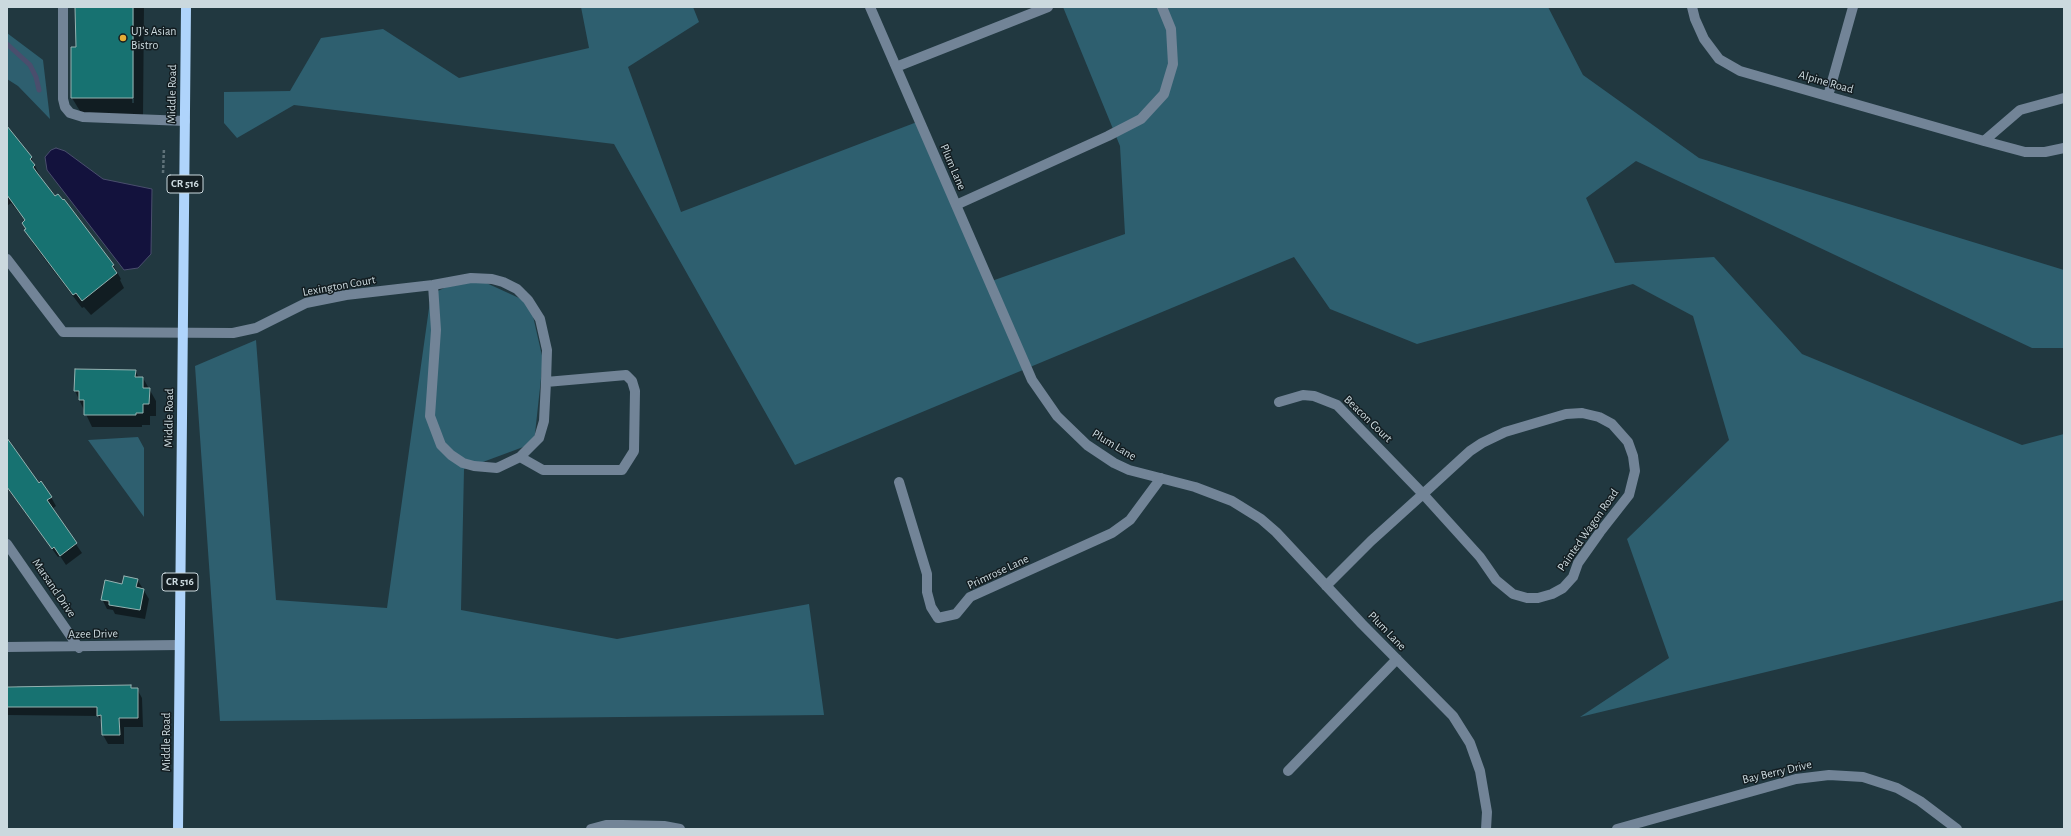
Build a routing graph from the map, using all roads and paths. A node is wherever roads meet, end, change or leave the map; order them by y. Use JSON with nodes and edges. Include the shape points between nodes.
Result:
{"nodes":[{"id":1,"x":62,"y":7,"type":"edge"},
{"id":2,"x":186,"y":7,"type":"edge"},
{"id":3,"x":870,"y":7,"type":"edge"},
{"id":4,"x":1048,"y":7,"type":"edge"},
{"id":5,"x":1162,"y":7,"type":"edge"},
{"id":6,"x":1692,"y":7,"type":"edge"},
{"id":7,"x":1854,"y":7,"type":"edge"},
{"id":8,"x":896,"y":67,"type":"junction"},
{"id":9,"x":1828,"y":96,"type":"junction"},
{"id":10,"x":2064,"y":98,"type":"edge"},
{"id":11,"x":185,"y":121,"type":"junction"},
{"id":12,"x":1984,"y":141,"type":"junction"},
{"id":13,"x":164,"y":148,"type":"dead end"},
{"id":14,"x":2064,"y":148,"type":"edge"},
{"id":15,"x":163,"y":173,"type":"dead end"},
{"id":16,"x":956,"y":205,"type":"junction"},
{"id":17,"x":7,"y":259,"type":"edge"},
{"id":18,"x":433,"y":285,"type":"junction"},
{"id":19,"x":184,"y":334,"type":"junction"},
{"id":20,"x":546,"y":382,"type":"junction"},
{"id":21,"x":1279,"y":402,"type":"dead end"},
{"id":22,"x":520,"y":457,"type":"junction"},
{"id":23,"x":1161,"y":478,"type":"junction"},
{"id":24,"x":899,"y":482,"type":"dead end"},
{"id":25,"x":1423,"y":494,"type":"junction"},
{"id":26,"x":7,"y":544,"type":"edge"},
{"id":27,"x":1326,"y":586,"type":"junction"},
{"id":28,"x":179,"y":645,"type":"junction"},
{"id":29,"x":7,"y":647,"type":"edge"},
{"id":30,"x":79,"y":648,"type":"junction"},
{"id":31,"x":1397,"y":659,"type":"junction"},
{"id":32,"x":1288,"y":770,"type":"dead end"},
{"id":33,"x":178,"y":829,"type":"edge"},
{"id":34,"x":591,"y":829,"type":"edge"},
{"id":35,"x":680,"y":829,"type":"edge"},
{"id":36,"x":1486,"y":829,"type":"edge"},
{"id":37,"x":1616,"y":829,"type":"edge"},
{"id":38,"x":1957,"y":829,"type":"edge"}],
"edges":[{"from":1,"to":11,"type":"street","via":[[63,99],[70,113],[83,117]]},
{"from":2,"to":11,"type":"main road","name":"Middle Road","number":"CR 516"},
{"from":3,"to":8,"type":"street","name":"Plum Lane"},
{"from":4,"to":8,"type":"street"},
{"from":5,"to":16,"type":"street","via":[[1171,29],[1173,64],[1164,94],[1141,119]]},
{"from":6,"to":9,"type":"street","name":"Alpine Road","via":[[1694,19],[1704,39],[1719,59],[1740,71]]},
{"from":7,"to":9,"type":"street"},
{"from":8,"to":16,"type":"street","name":"Plum Lane"},
{"from":9,"to":12,"type":"street","name":"Alpine Road"},
{"from":10,"to":12,"type":"street","via":[[2020,110]]},
{"from":11,"to":19,"type":"main road","name":"Middle Road","number":"CR 516"},
{"from":12,"to":14,"type":"street","name":"Alpine Road","via":[[2025,152],[2045,152]]},
{"from":13,"to":15,"type":"path"},
{"from":16,"to":23,"type":"street","name":"Plum Lane","via":[[1032,380],[1057,416],[1087,445],[1114,463],[1129,470]]},
{"from":17,"to":19,"type":"street","name":"Lexington Court","via":[[63,332]]},
{"from":18,"to":19,"type":"street","name":"Lexington Court","via":[[346,295],[306,303],[245,331]]},
{"from":18,"to":20,"type":"street","name":"Lexington Court","via":[[471,278],[492,278],[517,289],[528,300],[542,325],[547,350]]},
{"from":18,"to":22,"type":"street","name":"Lexington Court","via":[[436,330],[430,416],[441,445],[451,455],[474,466],[497,468]]},
{"from":19,"to":28,"type":"main road","name":"Middle Road","number":"CR 516"},
{"from":20,"to":22,"type":"street","name":"Lexington Court","via":[[544,421],[539,438]]},
{"from":20,"to":22,"type":"street","via":[[626,375],[632,381],[635,391],[634,451],[622,470],[543,470]]},
{"from":21,"to":25,"type":"street","name":"Beacon Court","via":[[1302,395],[1314,396],[1337,405]]},
{"from":23,"to":24,"type":"street","name":"Primrose Lane","via":[[1130,520],[1112,533],[970,597],[956,614],[938,618],[931,607],[927,592],[927,574]]},
{"from":23,"to":27,"type":"street","name":"Plum Lane","via":[[1210,491],[1248,510],[1276,532]]},
{"from":25,"to":25,"type":"street","name":"Painted Wagon Road","via":[[1505,589],[1527,598],[1538,598],[1552,594],[1573,577],[1578,563],[1629,495],[1634,477],[1633,456],[1628,442],[1612,424],[1599,417],[1582,413],[1566,414],[1505,432],[1482,443]]},
{"from":25,"to":27,"type":"street","name":"Painted Wagon Road"},
{"from":26,"to":30,"type":"street","name":"Marsand Drive"},
{"from":27,"to":31,"type":"street","name":"Plum Lane"},
{"from":28,"to":30,"type":"street","name":"Azee Drive"},
{"from":28,"to":33,"type":"main road","name":"Middle Road","number":"CR 516"},
{"from":29,"to":30,"type":"street","name":"Azee Drive"},
{"from":31,"to":32,"type":"street"},
{"from":31,"to":36,"type":"street","name":"Plum Lane","via":[[1442,703],[1470,743],[1484,786]]},
{"from":34,"to":35,"type":"street","via":[[606,825],[664,826]]},
{"from":37,"to":38,"type":"street","name":"Bay Berry Drive","via":[[1796,779],[1830,775],[1863,778],[1897,788],[1920,801]]}]}
